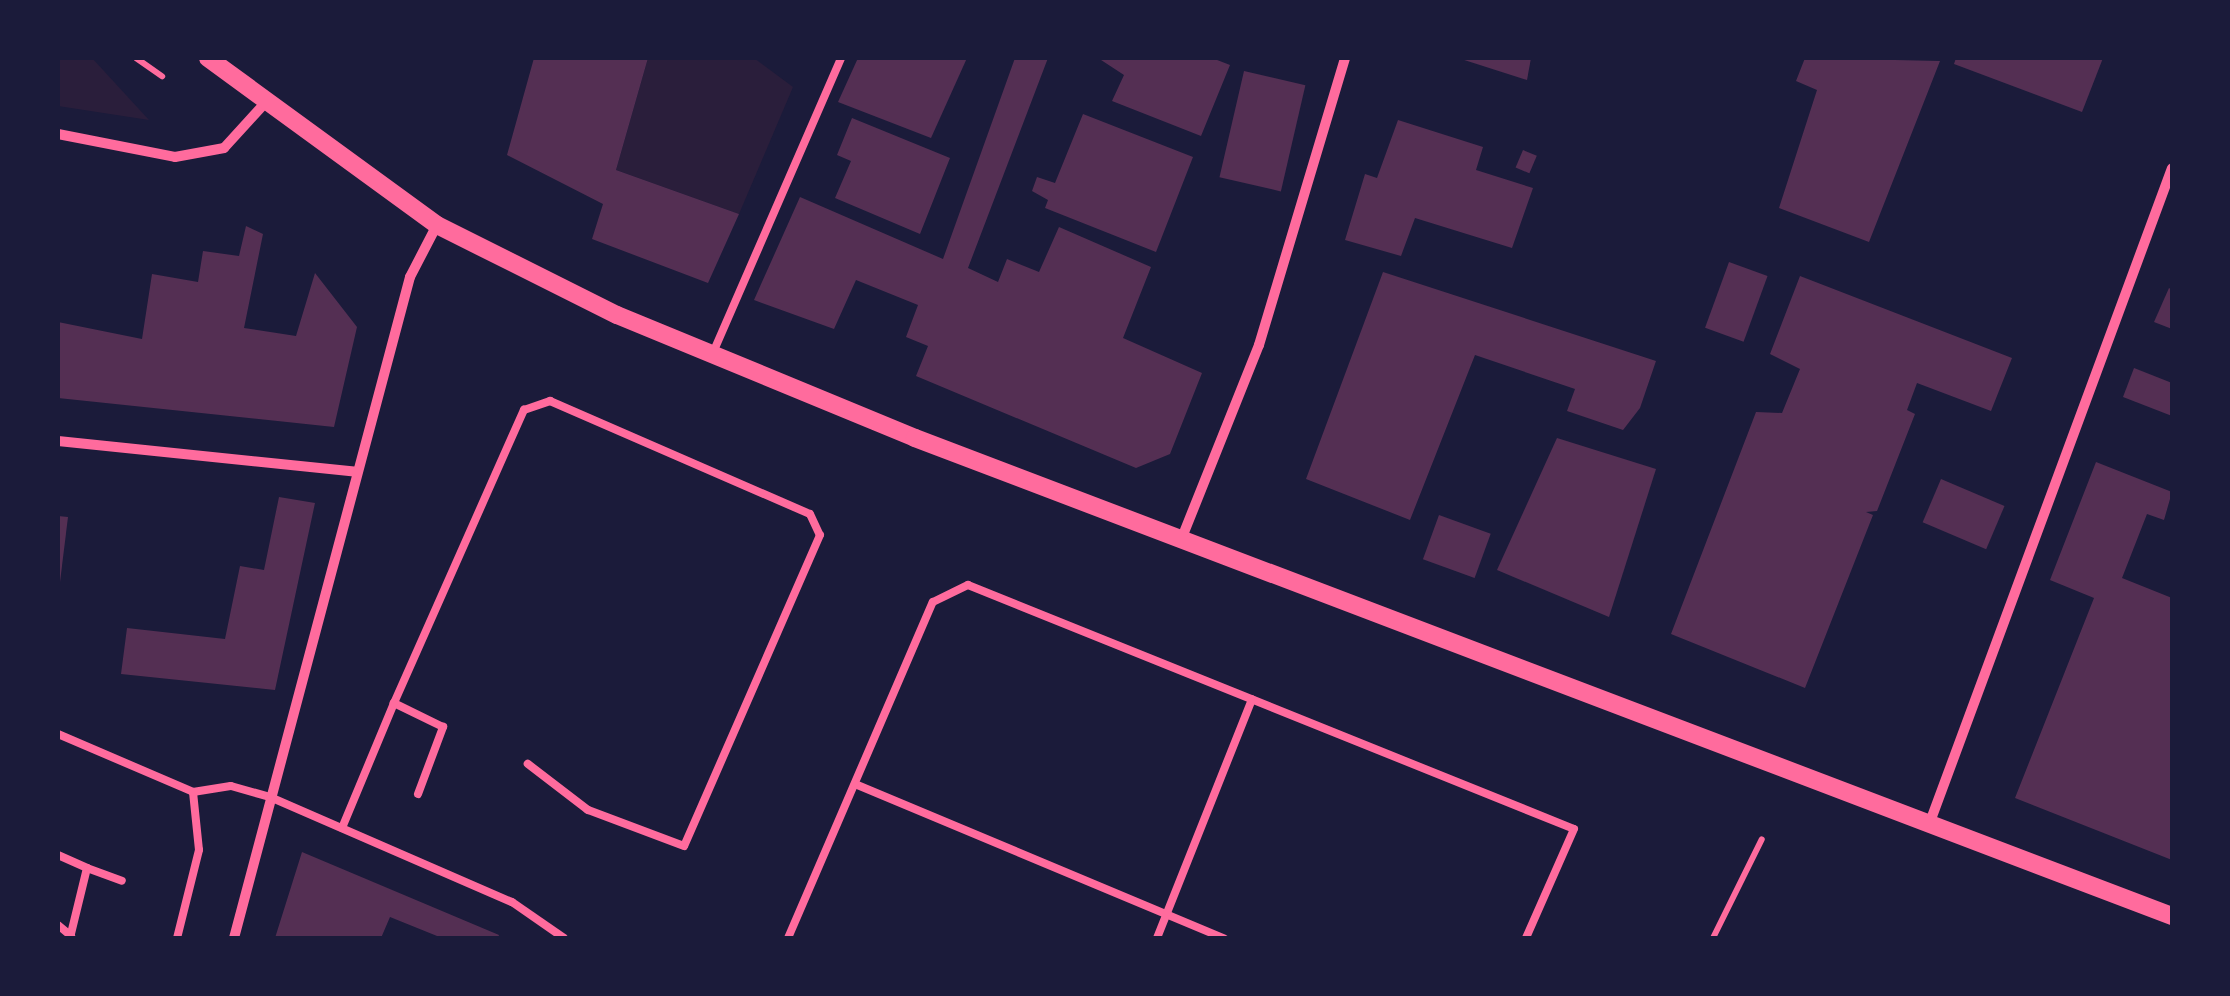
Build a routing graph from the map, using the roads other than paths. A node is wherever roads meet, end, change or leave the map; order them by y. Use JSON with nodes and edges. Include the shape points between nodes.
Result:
{"nodes":[{"id":1,"x":208,"y":58,"type":"edge"},
{"id":2,"x":841,"y":58,"type":"edge"},
{"id":3,"x":1345,"y":58,"type":"edge"},
{"id":4,"x":266,"y":102,"type":"junction"},
{"id":5,"x":58,"y":134,"type":"edge"},
{"id":6,"x":2172,"y":168,"type":"edge"},
{"id":7,"x":437,"y":225,"type":"junction"},
{"id":8,"x":712,"y":354,"type":"junction"},
{"id":9,"x":58,"y":441,"type":"edge"},
{"id":10,"x":356,"y":472,"type":"junction"},
{"id":11,"x":1181,"y":540,"type":"junction"},
{"id":12,"x":1252,"y":699,"type":"junction"},
{"id":13,"x":394,"y":702,"type":"junction"},
{"id":14,"x":58,"y":734,"type":"edge"},
{"id":15,"x":528,"y":764,"type":"dead end"},
{"id":16,"x":855,"y":784,"type":"junction"},
{"id":17,"x":193,"y":792,"type":"junction"},
{"id":18,"x":418,"y":794,"type":"dead end"},
{"id":19,"x":270,"y":797,"type":"junction"},
{"id":20,"x":1930,"y":822,"type":"junction"},
{"id":21,"x":342,"y":828,"type":"junction"},
{"id":22,"x":58,"y":854,"type":"edge"},
{"id":23,"x":87,"y":868,"type":"junction"},
{"id":24,"x":122,"y":881,"type":"dead end"},
{"id":25,"x":1166,"y":914,"type":"junction"},
{"id":26,"x":2172,"y":916,"type":"edge"},
{"id":27,"x":58,"y":925,"type":"edge"},
{"id":28,"x":70,"y":937,"type":"edge"},
{"id":29,"x":177,"y":938,"type":"edge"},
{"id":30,"x":234,"y":938,"type":"edge"},
{"id":31,"x":564,"y":938,"type":"edge"},
{"id":32,"x":788,"y":938,"type":"edge"},
{"id":33,"x":1156,"y":938,"type":"edge"},
{"id":34,"x":1224,"y":938,"type":"edge"},
{"id":35,"x":1526,"y":938,"type":"edge"}],
"edges":[{"from":1,"to":4,"type":"street"},
{"from":2,"to":8,"type":"lane"},
{"from":3,"to":11,"type":"street","via":[[1259,345]]},
{"from":4,"to":5,"type":"street","via":[[224,148],[175,157]]},
{"from":4,"to":7,"type":"street"},
{"from":6,"to":20,"type":"street"},
{"from":7,"to":8,"type":"street","via":[[539,281]]},
{"from":7,"to":10,"type":"street","via":[[410,277]]},
{"from":8,"to":11,"type":"street"},
{"from":9,"to":10,"type":"street"},
{"from":10,"to":19,"type":"street"},
{"from":11,"to":20,"type":"street"},
{"from":12,"to":16,"type":"lane","via":[[968,585],[933,602]]},
{"from":12,"to":25,"type":"lane"},
{"from":12,"to":35,"type":"lane","via":[[1574,829]]},
{"from":13,"to":15,"type":"lane","via":[[524,410],[550,402],[810,514],[820,535],[684,846],[588,810]]},
{"from":13,"to":18,"type":"lane","via":[[444,727]]},
{"from":13,"to":21,"type":"lane"},
{"from":14,"to":17,"type":"lane"},
{"from":16,"to":25,"type":"lane"},
{"from":16,"to":32,"type":"lane"},
{"from":17,"to":19,"type":"lane","via":[[231,786]]},
{"from":17,"to":29,"type":"lane","via":[[199,850]]},
{"from":19,"to":21,"type":"lane"},
{"from":19,"to":30,"type":"street"},
{"from":20,"to":26,"type":"street"},
{"from":21,"to":31,"type":"lane","via":[[512,902]]},
{"from":22,"to":23,"type":"lane"},
{"from":23,"to":24,"type":"lane"},
{"from":23,"to":28,"type":"lane"},
{"from":25,"to":33,"type":"lane"},
{"from":25,"to":34,"type":"lane"},
{"from":27,"to":28,"type":"lane"}]}
